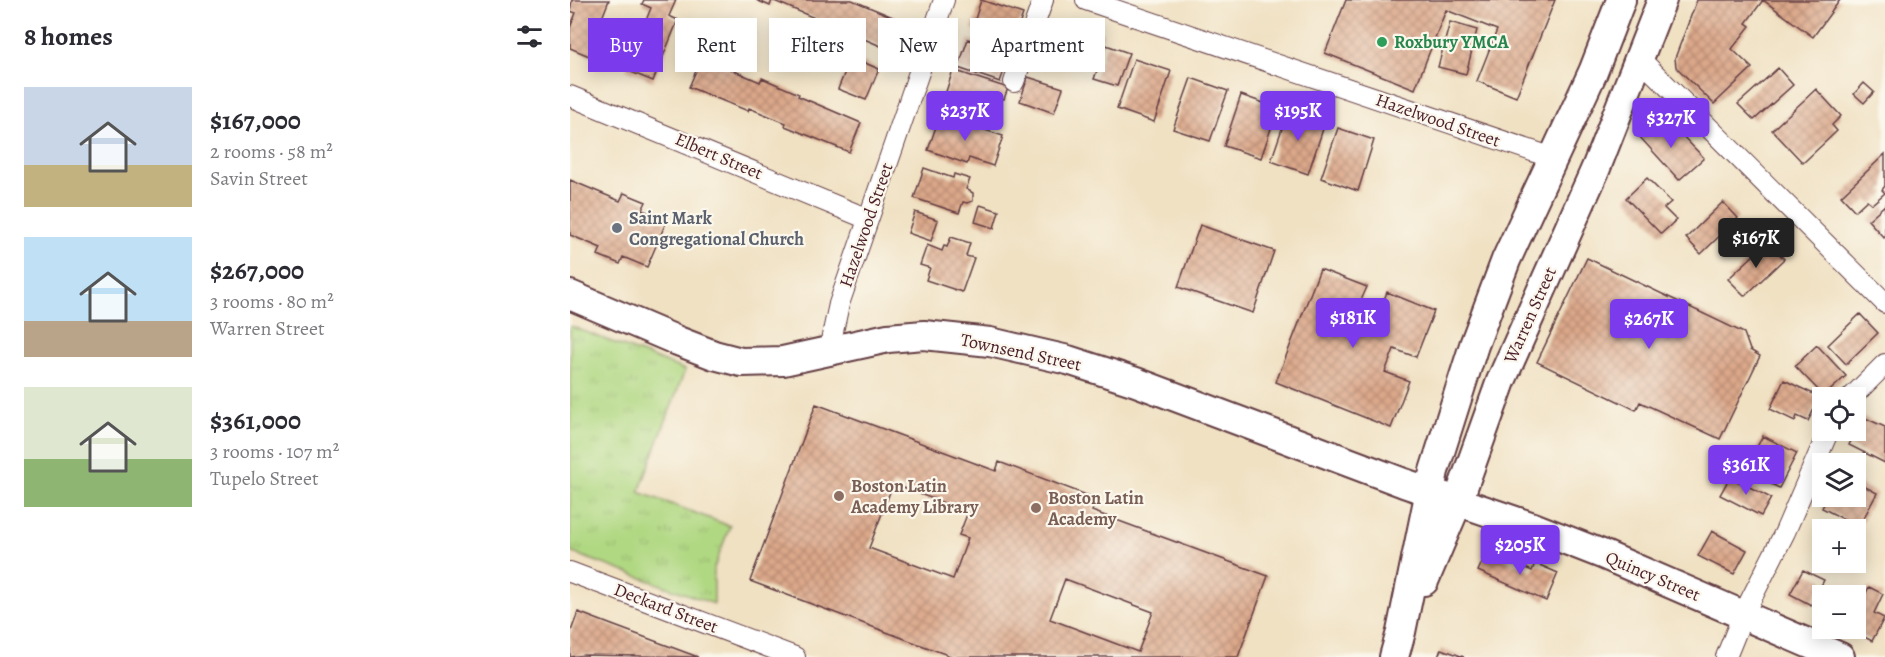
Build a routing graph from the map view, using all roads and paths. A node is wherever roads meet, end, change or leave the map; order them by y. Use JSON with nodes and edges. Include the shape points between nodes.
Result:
{"nodes":[{"id":1,"x":944,"y":0,"type":"edge"},
{"id":2,"x":1043,"y":0,"type":"edge"},
{"id":3,"x":1086,"y":0,"type":"edge"},
{"id":4,"x":1621,"y":0,"type":"edge"},
{"id":5,"x":1662,"y":0,"type":"edge"},
{"id":6,"x":1640,"y":59,"type":"junction"},
{"id":7,"x":1014,"y":82,"type":"dead end"},
{"id":8,"x":570,"y":96,"type":"edge"},
{"id":9,"x":1553,"y":158,"type":"junction"},
{"id":10,"x":868,"y":219,"type":"junction"},
{"id":11,"x":570,"y":295,"type":"edge"},
{"id":12,"x":1885,"y":303,"type":"edge"},
{"id":13,"x":829,"y":350,"type":"junction"},
{"id":14,"x":1885,"y":364,"type":"edge"},
{"id":15,"x":1862,"y":387,"type":"edge"},
{"id":16,"x":1824,"y":441,"type":"edge"},
{"id":17,"x":1429,"y":492,"type":"junction"},
{"id":18,"x":1458,"y":501,"type":"junction"},
{"id":19,"x":570,"y":572,"type":"edge"},
{"id":20,"x":1743,"y":615,"type":"junction"},
{"id":21,"x":1397,"y":645,"type":"edge"},
{"id":22,"x":1837,"y":656,"type":"edge"},
{"id":23,"x":795,"y":657,"type":"edge"},
{"id":24,"x":1726,"y":657,"type":"edge"}],
"edges":[{"from":1,"to":10,"type":"street","name":"Hazelwood Street"},
{"from":2,"to":7,"type":"street"},
{"from":3,"to":9,"type":"street","name":"Hazelwood Street"},
{"from":4,"to":9,"type":"main road","name":"Warren Street"},
{"from":5,"to":6,"type":"main road","name":"Warren Street"},
{"from":6,"to":12,"type":"street"},
{"from":6,"to":18,"type":"main road","name":"Warren Street","via":[[1509,362]]},
{"from":8,"to":10,"type":"street","name":"Elbert Street"},
{"from":9,"to":17,"type":"main road","name":"Warren Street","via":[[1491,297]]},
{"from":10,"to":13,"type":"street","name":"Hazelwood Street","via":[[839,304]]},
{"from":11,"to":13,"type":"main road","name":"Townsend Street","via":[[714,355],[741,362],[783,361]]},
{"from":13,"to":17,"type":"main road","name":"Townsend Street","via":[[924,335],[1021,348],[1110,373]]},
{"from":14,"to":15,"type":"street"},
{"from":16,"to":20,"type":"street"},
{"from":17,"to":18,"type":"main road","name":"Quincy Street"},
{"from":17,"to":21,"type":"main road","name":"Warren Street"},
{"from":18,"to":20,"type":"main road","name":"Quincy Street","via":[[1580,545]]},
{"from":18,"to":21,"type":"main road","name":"Warren Street"},
{"from":19,"to":23,"type":"street","name":"Deckard Street"},
{"from":20,"to":22,"type":"main road","name":"Quincy Street"},
{"from":20,"to":24,"type":"street"}]}
